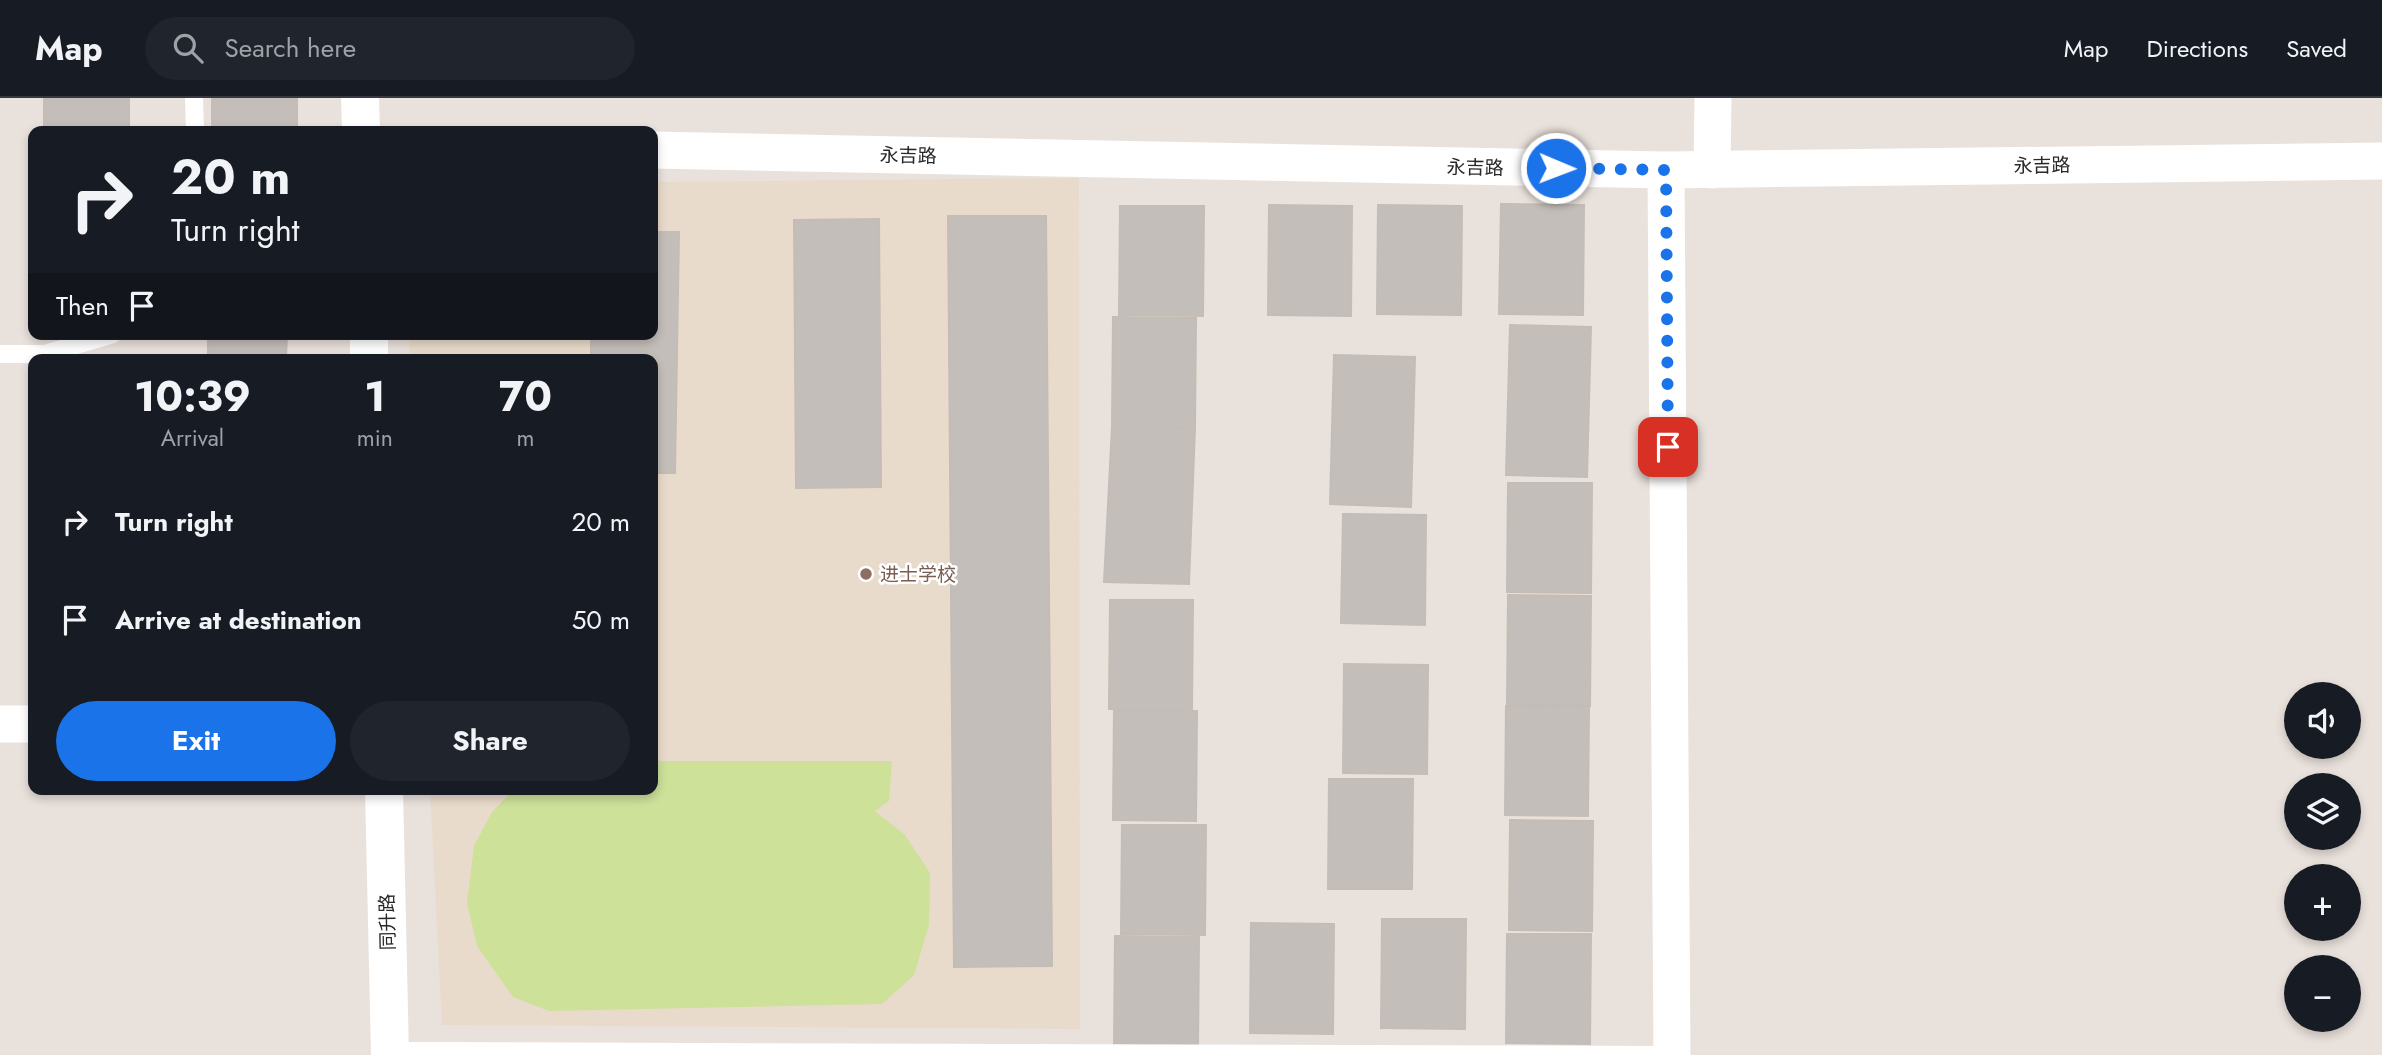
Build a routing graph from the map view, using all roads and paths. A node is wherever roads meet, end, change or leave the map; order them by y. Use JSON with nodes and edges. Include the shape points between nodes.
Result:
{"nodes":[{"id":1,"x":194,"y":98,"type":"edge"},
{"id":2,"x":360,"y":98,"type":"edge"},
{"id":3,"x":1713,"y":98,"type":"edge"},
{"id":4,"x":195,"y":126,"type":"edge"},
{"id":5,"x":361,"y":126,"type":"edge"},
{"id":6,"x":658,"y":150,"type":"edge"},
{"id":7,"x":2382,"y":161,"type":"edge"},
{"id":8,"x":1666,"y":170,"type":"junction"},
{"id":9,"x":1712,"y":170,"type":"junction"},
{"id":10,"x":93,"y":340,"type":"edge"},
{"id":11,"x":0,"y":354,"type":"edge"},
{"id":12,"x":28,"y":354,"type":"edge"},
{"id":13,"x":45,"y":354,"type":"edge"},
{"id":14,"x":0,"y":723,"type":"edge"},
{"id":15,"x":28,"y":724,"type":"edge"},
{"id":16,"x":384,"y":795,"type":"edge"},
{"id":17,"x":390,"y":1053,"type":"edge"},
{"id":18,"x":1672,"y":1055,"type":"edge"}],
"edges":[{"from":1,"to":4,"type":"lane"},
{"from":2,"to":5,"type":"street"},
{"from":3,"to":9,"type":"street"},
{"from":6,"to":8,"type":"street","name":"永吉路"},
{"from":7,"to":9,"type":"street","name":"永吉路"},
{"from":8,"to":9,"type":"street","name":"永吉路"},
{"from":8,"to":18,"type":"street"},
{"from":10,"to":13,"type":"lane"},
{"from":11,"to":12,"type":"lane"},
{"from":14,"to":15,"type":"street"},
{"from":16,"to":17,"type":"street","name":"同升路"},
{"from":17,"to":18,"type":"lane"}]}
